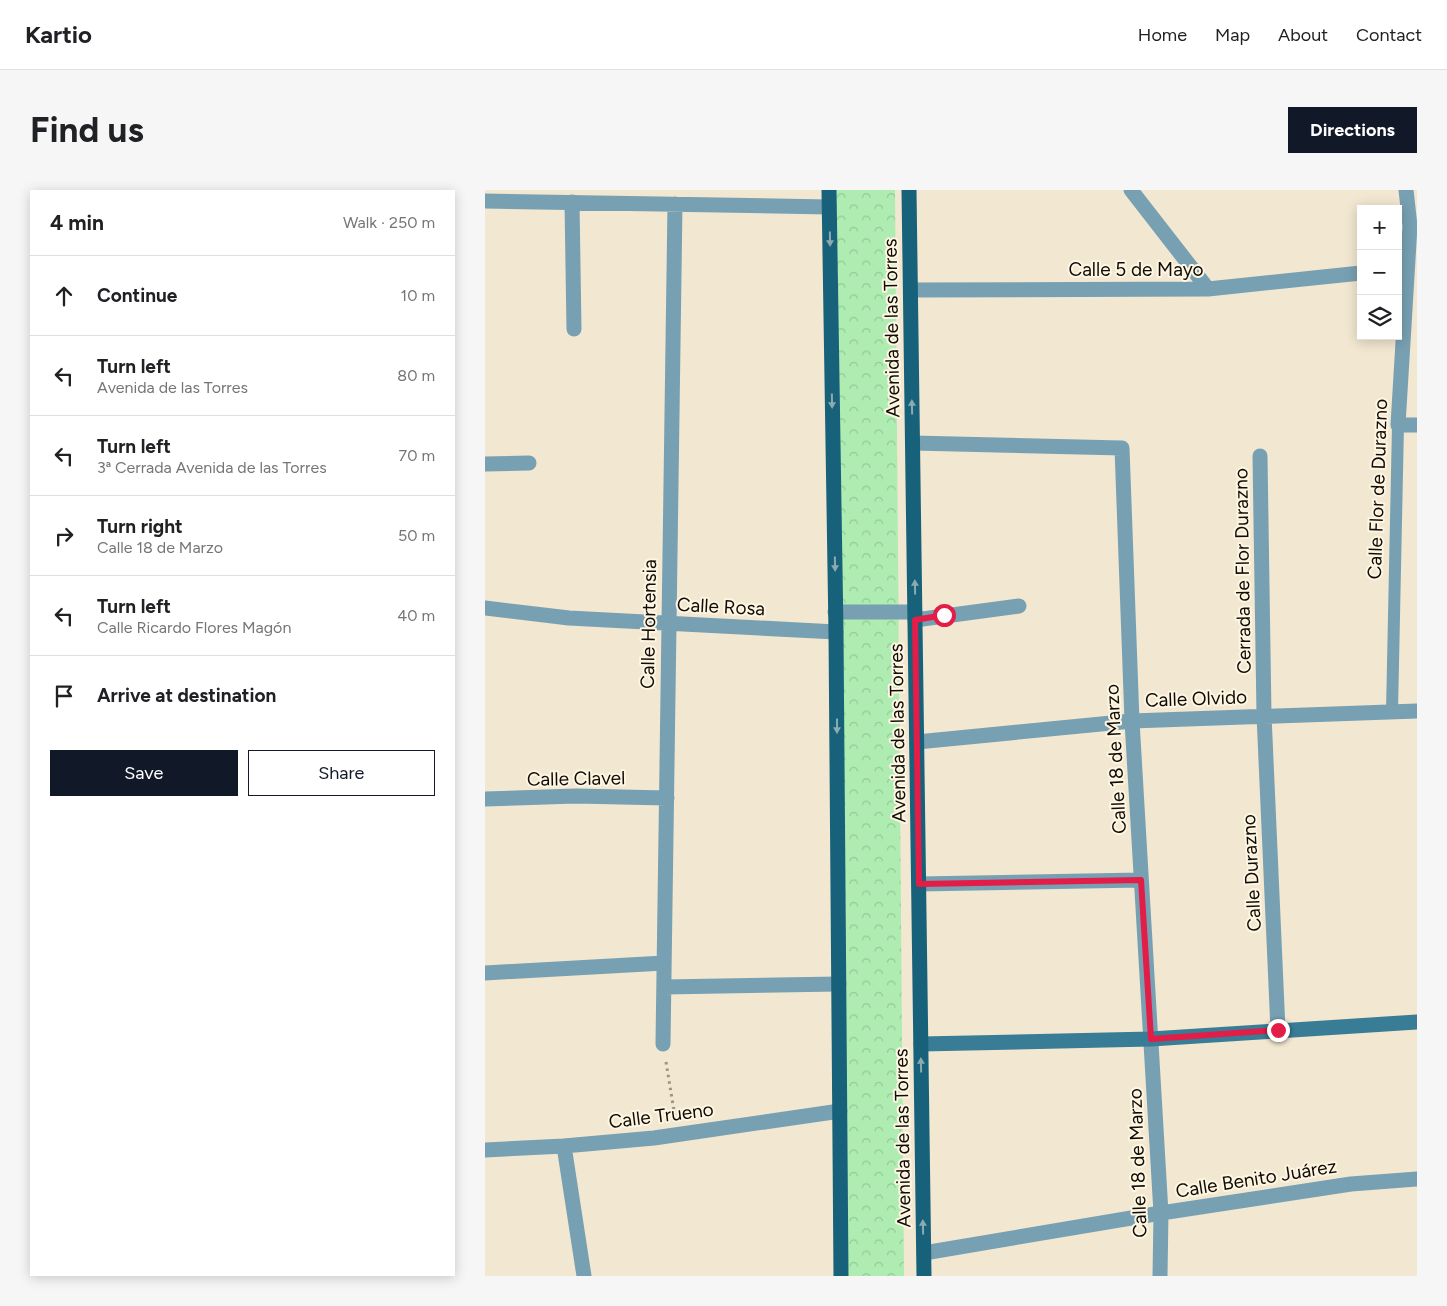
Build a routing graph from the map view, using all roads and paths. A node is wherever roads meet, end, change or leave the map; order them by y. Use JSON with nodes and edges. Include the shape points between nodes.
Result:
{"nodes":[{"id":1,"x":829,"y":190,"type":"edge"},
{"id":2,"x":909,"y":190,"type":"edge"},
{"id":3,"x":1131,"y":190,"type":"edge"},
{"id":4,"x":1406,"y":190,"type":"edge"},
{"id":5,"x":485,"y":201,"type":"edge"},
{"id":6,"x":572,"y":202,"type":"junction"},
{"id":7,"x":675,"y":204,"type":"junction"},
{"id":8,"x":829,"y":206,"type":"junction"},
{"id":9,"x":1408,"y":268,"type":"edge"},
{"id":10,"x":1357,"y":273,"type":"edge"},
{"id":11,"x":1208,"y":289,"type":"junction"},
{"id":12,"x":911,"y":290,"type":"junction"},
{"id":13,"x":575,"y":329,"type":"dead end"},
{"id":14,"x":1398,"y":424,"type":"junction"},
{"id":15,"x":1417,"y":426,"type":"edge"},
{"id":16,"x":913,"y":443,"type":"junction"},
{"id":17,"x":1260,"y":456,"type":"dead end"},
{"id":18,"x":529,"y":463,"type":"dead end"},
{"id":19,"x":485,"y":464,"type":"edge"},
{"id":20,"x":1019,"y":606,"type":"dead end"},
{"id":21,"x":485,"y":608,"type":"edge"},
{"id":22,"x":835,"y":612,"type":"junction"},
{"id":23,"x":915,"y":616,"type":"junction"},
{"id":24,"x":667,"y":623,"type":"junction"},
{"id":25,"x":836,"y":632,"type":"junction"},
{"id":26,"x":1417,"y":711,"type":"edge"},
{"id":27,"x":1391,"y":712,"type":"junction"},
{"id":28,"x":1265,"y":715,"type":"junction"},
{"id":29,"x":1132,"y":721,"type":"junction"},
{"id":30,"x":917,"y":742,"type":"junction"},
{"id":31,"x":667,"y":798,"type":"junction"},
{"id":32,"x":485,"y":799,"type":"edge"},
{"id":33,"x":1141,"y":880,"type":"junction"},
{"id":34,"x":919,"y":884,"type":"junction"},
{"id":35,"x":663,"y":963,"type":"junction"},
{"id":36,"x":485,"y":973,"type":"edge"},
{"id":37,"x":839,"y":984,"type":"junction"},
{"id":38,"x":664,"y":987,"type":"junction"},
{"id":39,"x":1417,"y":1022,"type":"edge"},
{"id":40,"x":1278,"y":1030,"type":"junction"},
{"id":41,"x":1151,"y":1039,"type":"junction"},
{"id":42,"x":663,"y":1044,"type":"joint"},
{"id":43,"x":921,"y":1044,"type":"junction"},
{"id":44,"x":840,"y":1111,"type":"junction"},
{"id":45,"x":678,"y":1135,"type":"junction"},
{"id":46,"x":564,"y":1146,"type":"junction"},
{"id":47,"x":485,"y":1150,"type":"edge"},
{"id":48,"x":1417,"y":1179,"type":"edge"},
{"id":49,"x":1161,"y":1213,"type":"junction"},
{"id":50,"x":924,"y":1253,"type":"junction"},
{"id":51,"x":584,"y":1276,"type":"edge"},
{"id":52,"x":841,"y":1276,"type":"edge"},
{"id":53,"x":923,"y":1276,"type":"edge"},
{"id":54,"x":1159,"y":1276,"type":"edge"}],
"edges":[{"from":1,"to":8,"type":"main road"},
{"from":2,"to":12,"type":"main road","name":"Avenida de las Torres"},
{"from":3,"to":11,"type":"street"},
{"from":4,"to":9,"type":"street","name":"Calle Flor de Durazno","via":[[1410,226]]},
{"from":5,"to":6,"type":"street"},
{"from":6,"to":7,"type":"street"},
{"from":6,"to":13,"type":"street"},
{"from":7,"to":8,"type":"street"},
{"from":7,"to":24,"type":"street","name":"Calle Hortensia"},
{"from":8,"to":22,"type":"main road","one_way":true},
{"from":9,"to":14,"type":"street","name":"Calle Flor de Durazno"},
{"from":10,"to":11,"type":"street","name":"Calle 5 de Mayo"},
{"from":11,"to":12,"type":"street","name":"Calle 5 de Mayo"},
{"from":16,"to":12,"type":"main road","name":"Avenida de las Torres","one_way":true},
{"from":14,"to":15,"type":"street"},
{"from":14,"to":27,"type":"lane","name":"Calle Flor de Durazno"},
{"from":23,"to":16,"type":"main road","name":"Avenida de las Torres","one_way":true},
{"from":16,"to":29,"type":"street","name":"Calle 18 de Marzo","via":[[1123,448]]},
{"from":17,"to":28,"type":"street","name":"Cerrada de Flor Durazno"},
{"from":18,"to":19,"type":"street"},
{"from":20,"to":23,"type":"street"},
{"from":21,"to":24,"type":"street","name":"Calle Rosa","via":[[569,618]]},
{"from":22,"to":23,"type":"street"},
{"from":22,"to":25,"type":"main road"},
{"from":23,"to":30,"type":"main road","name":"Avenida de las Torres"},
{"from":24,"to":25,"type":"street","name":"Calle Rosa"},
{"from":24,"to":31,"type":"street","name":"Calle Hortensia"},
{"from":25,"to":37,"type":"main road","one_way":true},
{"from":26,"to":27,"type":"street","name":"Calle Olvido"},
{"from":27,"to":28,"type":"street","name":"Calle Olvido"},
{"from":28,"to":29,"type":"street","name":"Calle Olvido"},
{"from":28,"to":40,"type":"street","name":"Calle Durazno"},
{"from":29,"to":30,"type":"street","name":"Calle Olvido"},
{"from":29,"to":33,"type":"street","name":"Calle 18 de Marzo"},
{"from":30,"to":34,"type":"main road","name":"Avenida de las Torres"},
{"from":31,"to":32,"type":"street","name":"Calle Clavel"},
{"from":31,"to":35,"type":"street","name":"Calle Hortensia"},
{"from":33,"to":34,"type":"street"},
{"from":33,"to":41,"type":"street","name":"Calle 18 de Marzo"},
{"from":34,"to":43,"type":"main road","name":"Avenida de las Torres"},
{"from":35,"to":36,"type":"street"},
{"from":35,"to":38,"type":"street","name":"Calle Hortensia"},
{"from":37,"to":38,"type":"street"},
{"from":37,"to":44,"type":"main road"},
{"from":38,"to":42,"type":"street","name":"Calle Hortensia"},
{"from":39,"to":40,"type":"street"},
{"from":40,"to":41,"type":"street"},
{"from":41,"to":43,"type":"street"},
{"from":41,"to":49,"type":"street","name":"Calle 18 de Marzo"},
{"from":42,"to":45,"type":"path"},
{"from":50,"to":43,"type":"main road","name":"Avenida de las Torres","one_way":true},
{"from":44,"to":45,"type":"street","name":"Calle Trueno"},
{"from":44,"to":52,"type":"main road"},
{"from":45,"to":46,"type":"street","name":"Calle Trueno"},
{"from":46,"to":47,"type":"street","name":"Calle Trueno"},
{"from":46,"to":51,"type":"street"},
{"from":48,"to":49,"type":"street","name":"Calle Benito Juárez","via":[[1351,1184]]},
{"from":49,"to":50,"type":"street","name":"Calle Benito Juárez"},
{"from":49,"to":54,"type":"street","name":"Calle 18 de Marzo"},
{"from":50,"to":53,"type":"main road","name":"Avenida de las Torres"}]}
